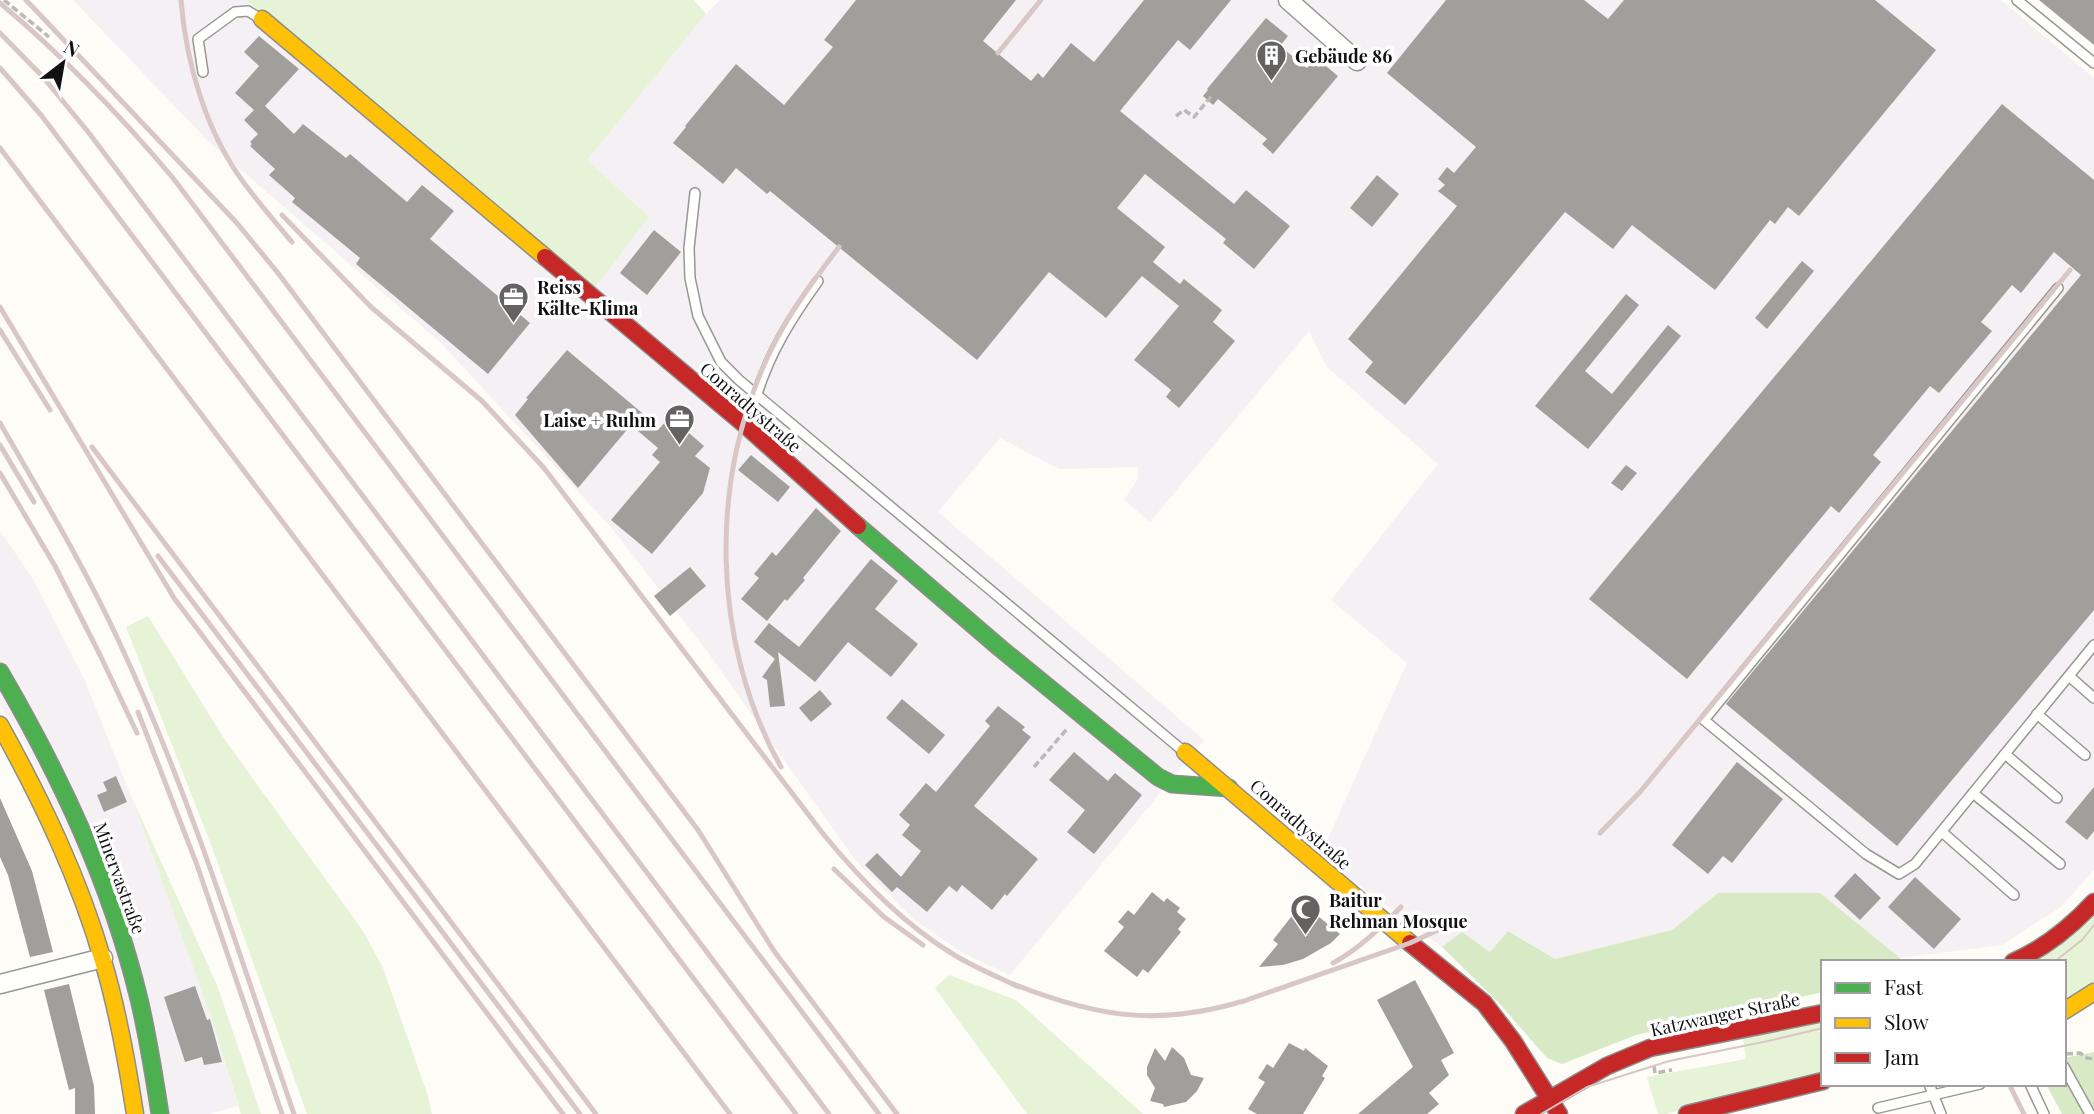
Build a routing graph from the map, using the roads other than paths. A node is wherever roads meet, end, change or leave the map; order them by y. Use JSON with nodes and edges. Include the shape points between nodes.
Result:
{"nodes":[{"id":1,"x":1288,"y":0,"type":"edge"},
{"id":2,"x":2017,"y":0,"type":"edge"},
{"id":3,"x":262,"y":19,"type":"joint"},
{"id":4,"x":1357,"y":61,"type":"dead end"},
{"id":5,"x":2094,"y":63,"type":"edge"},
{"id":6,"x":203,"y":72,"type":"dead end"},
{"id":7,"x":695,"y":193,"type":"dead end"},
{"id":8,"x":818,"y":281,"type":"dead end"},
{"id":9,"x":2058,"y":288,"type":"dead end"},
{"id":10,"x":757,"y":394,"type":"junction"},
{"id":11,"x":2094,"y":645,"type":"edge"},
{"id":12,"x":0,"y":672,"type":"edge"},
{"id":13,"x":2068,"y":676,"type":"junction"},
{"id":14,"x":2094,"y":698,"type":"edge"},
{"id":15,"x":2037,"y":714,"type":"junction"},
{"id":16,"x":1,"y":728,"type":"edge"},
{"id":17,"x":1185,"y":752,"type":"joint"},
{"id":18,"x":2005,"y":754,"type":"junction"},
{"id":19,"x":2085,"y":755,"type":"dead end"},
{"id":20,"x":1229,"y":788,"type":"junction"},
{"id":21,"x":1973,"y":793,"type":"junction"},
{"id":22,"x":2057,"y":798,"type":"dead end"},
{"id":23,"x":1942,"y":832,"type":"junction"},
{"id":24,"x":2060,"y":864,"type":"dead end"},
{"id":25,"x":2014,"y":895,"type":"dead end"},
{"id":26,"x":2094,"y":902,"type":"edge"},
{"id":27,"x":103,"y":958,"type":"junction"},
{"id":28,"x":2017,"y":960,"type":"edge"},
{"id":29,"x":0,"y":984,"type":"edge"},
{"id":30,"x":2094,"y":992,"type":"edge"},
{"id":31,"x":2066,"y":1010,"type":"edge"},
{"id":32,"x":1821,"y":1013,"type":"edge"},
{"id":33,"x":2066,"y":1071,"type":"edge"},
{"id":34,"x":1821,"y":1081,"type":"edge"},
{"id":35,"x":1929,"y":1086,"type":"edge"},
{"id":36,"x":1972,"y":1086,"type":"edge"},
{"id":37,"x":2031,"y":1086,"type":"edge"},
{"id":38,"x":1932,"y":1096,"type":"junction"},
{"id":39,"x":1550,"y":1098,"type":"junction"},
{"id":40,"x":1878,"y":1108,"type":"dead end"},
{"id":41,"x":135,"y":1114,"type":"edge"},
{"id":42,"x":160,"y":1114,"type":"edge"},
{"id":43,"x":1524,"y":1114,"type":"edge"},
{"id":44,"x":1559,"y":1114,"type":"edge"},
{"id":45,"x":1687,"y":1114,"type":"edge"},
{"id":46,"x":1941,"y":1114,"type":"edge"},
{"id":47,"x":2044,"y":1114,"type":"edge"},
{"id":48,"x":2090,"y":1114,"type":"edge"}],
"edges":[{"from":1,"to":4,"type":"street"},
{"from":2,"to":5,"type":"lane"},
{"from":3,"to":6,"type":"lane","via":[[248,11],[235,12],[198,39]]},
{"from":3,"to":20,"type":"street","name":"Conradtystraße","via":[[744,424],[1013,659],[1158,777],[1172,784]]},
{"from":7,"to":10,"type":"lane","via":[[689,248],[698,316],[721,362]]},
{"from":8,"to":10,"type":"lane","via":[[776,346]]},
{"from":9,"to":23,"type":"lane","via":[[1704,720],[1866,854],[1899,874],[1915,864]]},
{"from":10,"to":17,"type":"lane"},
{"from":11,"to":13,"type":"lane"},
{"from":12,"to":42,"type":"street","name":"Minervastraße","via":[[57,774],[108,896],[139,1002]]},
{"from":13,"to":14,"type":"lane"},
{"from":13,"to":15,"type":"lane"},
{"from":15,"to":18,"type":"lane"},
{"from":15,"to":19,"type":"lane"},
{"from":16,"to":27,"type":"street","via":[[59,837]]},
{"from":17,"to":20,"type":"street","name":"Conradtystraße"},
{"from":18,"to":21,"type":"lane"},
{"from":18,"to":22,"type":"lane"},
{"from":20,"to":39,"type":"street","name":"Conradtystraße","via":[[1483,1003]]},
{"from":21,"to":23,"type":"lane"},
{"from":21,"to":24,"type":"lane"},
{"from":23,"to":25,"type":"lane"},
{"from":26,"to":28,"type":"street","via":[[2051,942]]},
{"from":27,"to":29,"type":"street"},
{"from":27,"to":41,"type":"street"},
{"from":30,"to":31,"type":"street"},
{"from":32,"to":39,"type":"street","name":"Katzwanger Straße","via":[[1650,1048]]},
{"from":33,"to":48,"type":"lane"},
{"from":34,"to":45,"type":"street"},
{"from":35,"to":38,"type":"lane"},
{"from":36,"to":38,"type":"lane"},
{"from":37,"to":47,"type":"lane"},
{"from":38,"to":40,"type":"lane"},
{"from":38,"to":46,"type":"lane"},
{"from":39,"to":43,"type":"street","name":"Katzwanger Straße"},
{"from":39,"to":44,"type":"street","name":"Conradtystraße"}]}
